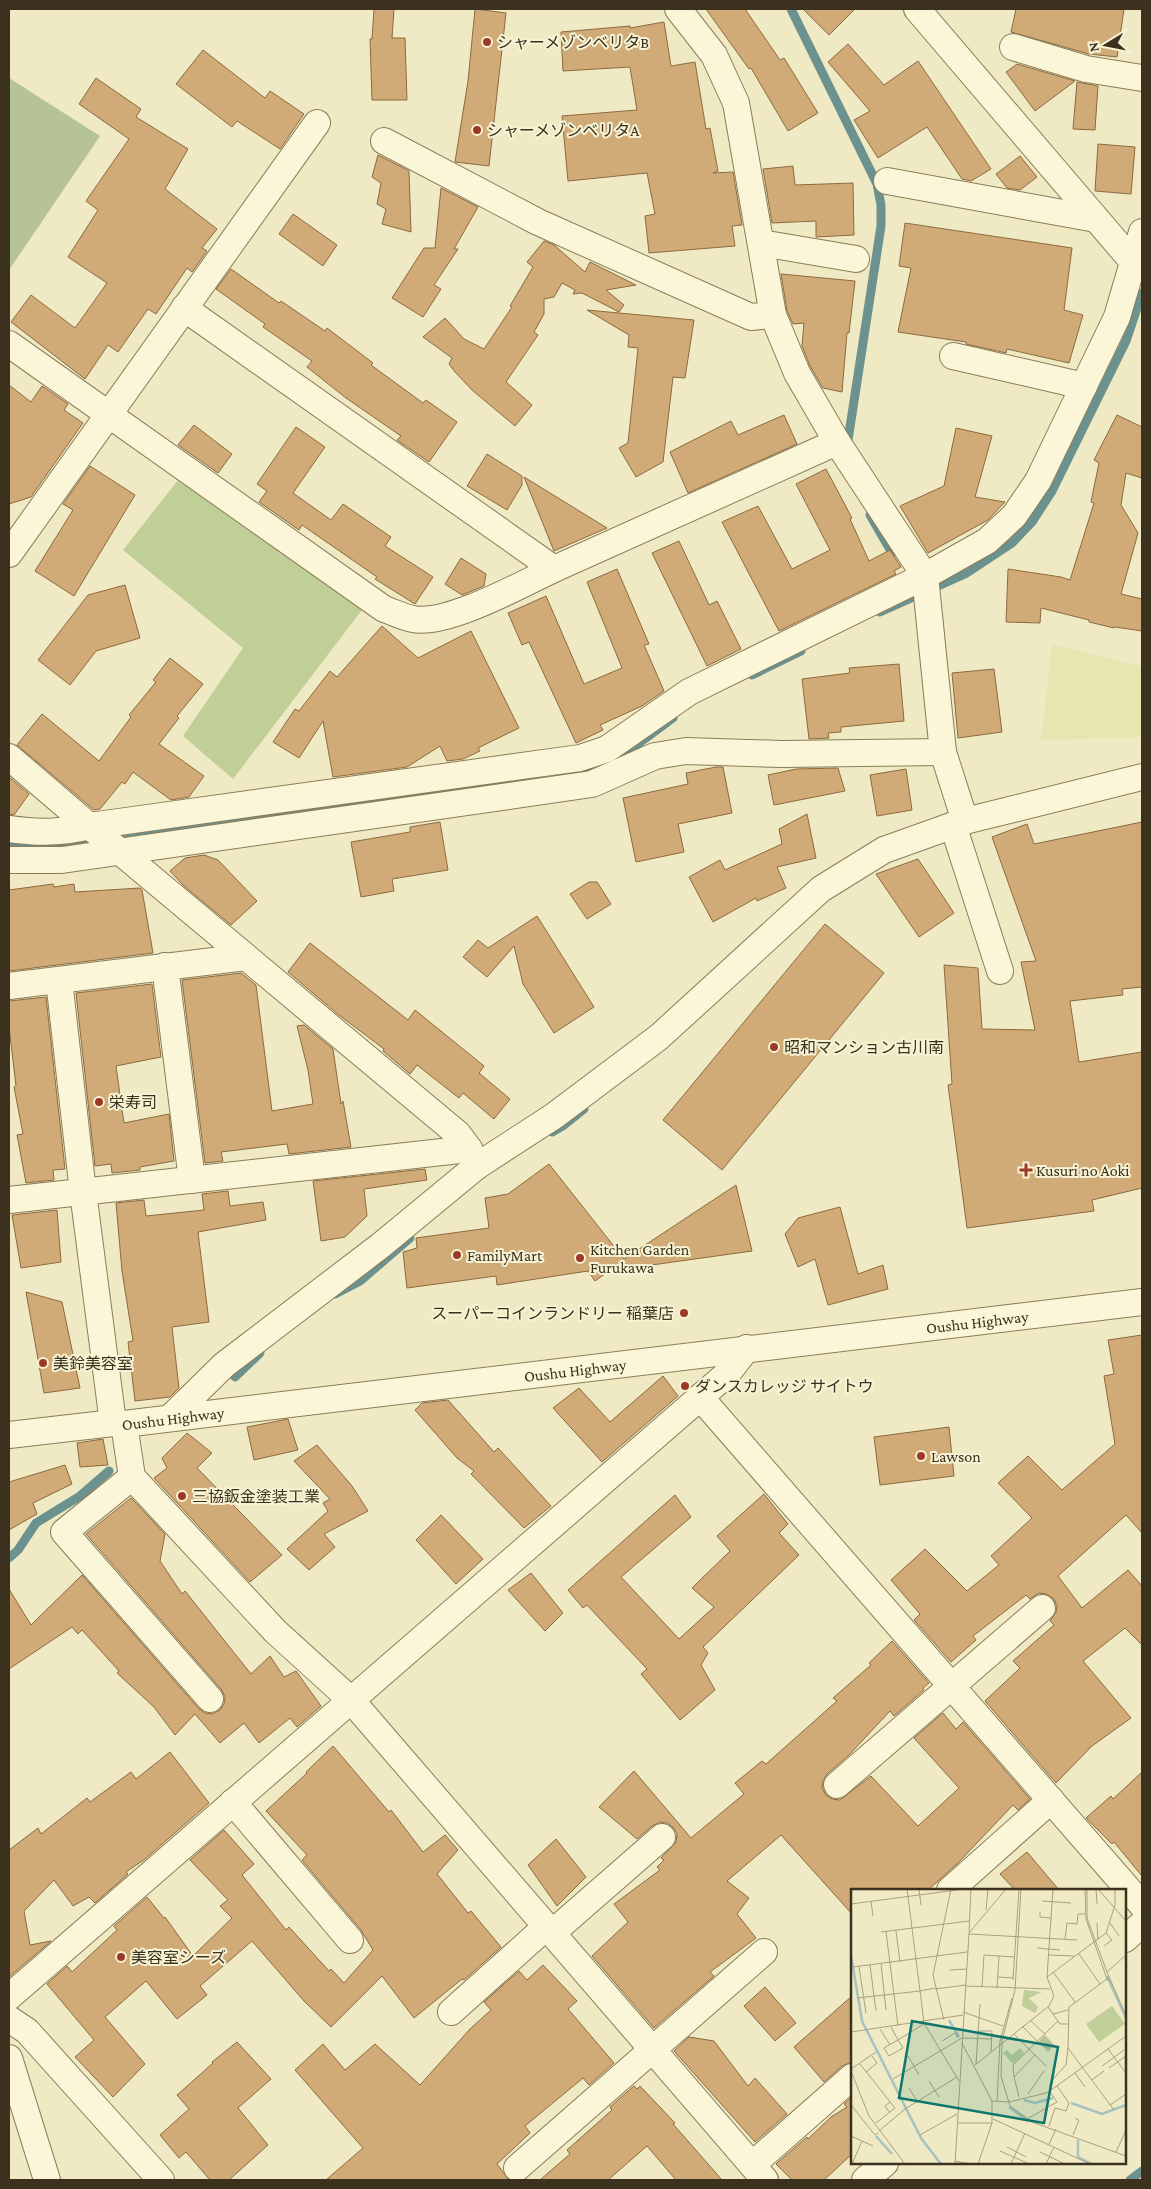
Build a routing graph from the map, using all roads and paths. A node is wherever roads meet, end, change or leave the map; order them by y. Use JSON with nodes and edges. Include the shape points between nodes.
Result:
{"nodes":[{"id":1,"x":678,"y":9,"type":"edge"},
{"id":2,"x":917,"y":9,"type":"edge"},
{"id":3,"x":1013,"y":47,"type":"dead end"},
{"id":4,"x":1142,"y":78,"type":"edge"},
{"id":5,"x":317,"y":123,"type":"dead end"},
{"id":6,"x":384,"y":141,"type":"dead end"},
{"id":7,"x":887,"y":181,"type":"dead end"},
{"id":8,"x":1096,"y":219,"type":"junction"},
{"id":9,"x":1142,"y":232,"type":"edge"},
{"id":10,"x":760,"y":243,"type":"junction"},
{"id":11,"x":856,"y":259,"type":"dead end"},
{"id":12,"x":1134,"y":263,"type":"junction"},
{"id":13,"x":184,"y":308,"type":"junction"},
{"id":14,"x":773,"y":315,"type":"junction"},
{"id":15,"x":9,"y":344,"type":"edge"},
{"id":16,"x":953,"y":356,"type":"dead end"},
{"id":17,"x":1084,"y":386,"type":"junction"},
{"id":18,"x":109,"y":414,"type":"junction"},
{"id":19,"x":837,"y":442,"type":"junction"},
{"id":20,"x":9,"y":554,"type":"edge"},
{"id":21,"x":554,"y":569,"type":"junction"},
{"id":22,"x":926,"y":587,"type":"junction"},
{"id":23,"x":943,"y":752,"type":"junction"},
{"id":24,"x":9,"y":756,"type":"edge"},
{"id":25,"x":1142,"y":777,"type":"edge"},
{"id":26,"x":959,"y":823,"type":"junction"},
{"id":27,"x":9,"y":829,"type":"edge"},
{"id":28,"x":104,"y":838,"type":"junction"},
{"id":29,"x":9,"y":860,"type":"edge"},
{"id":30,"x":246,"y":956,"type":"junction"},
{"id":31,"x":165,"y":966,"type":"junction"},
{"id":32,"x":1000,"y":972,"type":"dead end"},
{"id":33,"x":59,"y":980,"type":"junction"},
{"id":34,"x":9,"y":986,"type":"edge"},
{"id":35,"x":473,"y":1158,"type":"junction"},
{"id":36,"x":192,"y":1180,"type":"junction"},
{"id":37,"x":82,"y":1192,"type":"junction"},
{"id":38,"x":9,"y":1200,"type":"edge"},
{"id":39,"x":1142,"y":1302,"type":"edge"},
{"id":40,"x":747,"y":1348,"type":"junction"},
{"id":41,"x":700,"y":1397,"type":"junction"},
{"id":42,"x":171,"y":1417,"type":"junction"},
{"id":43,"x":119,"y":1423,"type":"junction"},
{"id":44,"x":9,"y":1435,"type":"edge"},
{"id":45,"x":132,"y":1477,"type":"junction"},
{"id":46,"x":1042,"y":1608,"type":"dead end"},
{"id":47,"x":952,"y":1686,"type":"junction"},
{"id":48,"x":210,"y":1699,"type":"dead end"},
{"id":49,"x":351,"y":1700,"type":"junction"},
{"id":50,"x":837,"y":1785,"type":"dead end"},
{"id":51,"x":1051,"y":1800,"type":"junction"},
{"id":52,"x":233,"y":1802,"type":"junction"},
{"id":53,"x":662,"y":1837,"type":"dead end"},
{"id":54,"x":951,"y":1889,"type":"edge"},
{"id":55,"x":1142,"y":1905,"type":"edge"},
{"id":56,"x":1142,"y":1924,"type":"edge"},
{"id":57,"x":550,"y":1929,"type":"junction"},
{"id":58,"x":1126,"y":1938,"type":"edge"},
{"id":59,"x":350,"y":1940,"type":"dead end"},
{"id":60,"x":764,"y":1952,"type":"dead end"},
{"id":61,"x":9,"y":1998,"type":"edge"},
{"id":62,"x":451,"y":2012,"type":"dead end"},
{"id":63,"x":9,"y":2019,"type":"edge"},
{"id":64,"x":653,"y":2049,"type":"junction"},
{"id":65,"x":9,"y":2058,"type":"edge"},
{"id":66,"x":851,"y":2078,"type":"edge"},
{"id":67,"x":884,"y":2164,"type":"edge"},
{"id":68,"x":517,"y":2168,"type":"dead end"},
{"id":69,"x":754,"y":2174,"type":"edge"},
{"id":70,"x":47,"y":2180,"type":"edge"},
{"id":71,"x":161,"y":2180,"type":"edge"},
{"id":72,"x":865,"y":2180,"type":"edge"}],
"edges":[{"from":1,"to":10,"type":"street","via":[[714,55],[736,103]]},
{"from":2,"to":8,"type":"street"},
{"from":3,"to":4,"type":"street","via":[[1086,69]]},
{"from":5,"to":13,"type":"street"},
{"from":6,"to":14,"type":"street","via":[[556,230],[751,317]]},
{"from":7,"to":8,"type":"street"},
{"from":8,"to":12,"type":"street"},
{"from":9,"to":12,"type":"street"},
{"from":10,"to":11,"type":"street"},
{"from":10,"to":14,"type":"street"},
{"from":12,"to":17,"type":"street","via":[[1117,317]]},
{"from":13,"to":18,"type":"street"},
{"from":13,"to":21,"type":"street"},
{"from":14,"to":19,"type":"street","via":[[797,373]]},
{"from":15,"to":18,"type":"street"},
{"from":16,"to":17,"type":"street"},
{"from":17,"to":22,"type":"street","via":[[1038,481],[1014,516],[987,541]]},
{"from":18,"to":20,"type":"street"},
{"from":18,"to":21,"type":"street","via":[[384,609],[414,620],[434,619],[459,612]]},
{"from":19,"to":21,"type":"street"},
{"from":19,"to":22,"type":"street"},
{"from":22,"to":23,"type":"street"},
{"from":22,"to":28,"type":"street","via":[[689,692],[607,749],[580,758]]},
{"from":23,"to":26,"type":"street"},
{"from":23,"to":28,"type":"street","via":[[782,754],[686,751],[655,756],[592,784]]},
{"from":24,"to":28,"type":"street"},
{"from":25,"to":26,"type":"street"},
{"from":26,"to":32,"type":"street"},
{"from":26,"to":35,"type":"street","via":[[884,850],[821,889],[659,1037],[554,1116]]},
{"from":27,"to":28,"type":"street"},
{"from":28,"to":29,"type":"street","via":[[62,860]]},
{"from":28,"to":30,"type":"street"},
{"from":30,"to":31,"type":"street"},
{"from":30,"to":35,"type":"street","via":[[458,1134]]},
{"from":31,"to":33,"type":"street"},
{"from":31,"to":36,"type":"street"},
{"from":33,"to":34,"type":"street"},
{"from":33,"to":37,"type":"street"},
{"from":35,"to":36,"type":"street"},
{"from":35,"to":42,"type":"street","via":[[380,1246],[224,1366]]},
{"from":36,"to":37,"type":"street"},
{"from":37,"to":38,"type":"street"},
{"from":37,"to":43,"type":"street"},
{"from":39,"to":40,"type":"street","name":"Oushu Highway"},
{"from":40,"to":41,"type":"street","via":[[727,1374]]},
{"from":40,"to":42,"type":"street","name":"Oushu Highway"},
{"from":41,"to":47,"type":"street"},
{"from":41,"to":49,"type":"street"},
{"from":42,"to":43,"type":"street","name":"Oushu Highway"},
{"from":43,"to":44,"type":"street","name":"Oushu Highway"},
{"from":43,"to":45,"type":"street"},
{"from":45,"to":48,"type":"street","via":[[64,1532]]},
{"from":45,"to":49,"type":"street","via":[[275,1631]]},
{"from":46,"to":47,"type":"street"},
{"from":47,"to":50,"type":"street"},
{"from":47,"to":51,"type":"street"},
{"from":49,"to":52,"type":"street"},
{"from":49,"to":57,"type":"street"},
{"from":51,"to":54,"type":"street"},
{"from":51,"to":55,"type":"street"},
{"from":52,"to":59,"type":"street"},
{"from":52,"to":61,"type":"street"},
{"from":53,"to":57,"type":"street"},
{"from":56,"to":58,"type":"street"},
{"from":57,"to":62,"type":"street"},
{"from":57,"to":64,"type":"street"},
{"from":60,"to":64,"type":"street"},
{"from":63,"to":71,"type":"street","via":[[27,2031]]},
{"from":64,"to":68,"type":"street"},
{"from":64,"to":69,"type":"street"},
{"from":65,"to":70,"type":"street"},
{"from":66,"to":69,"type":"street"},
{"from":67,"to":72,"type":"street"}]}
